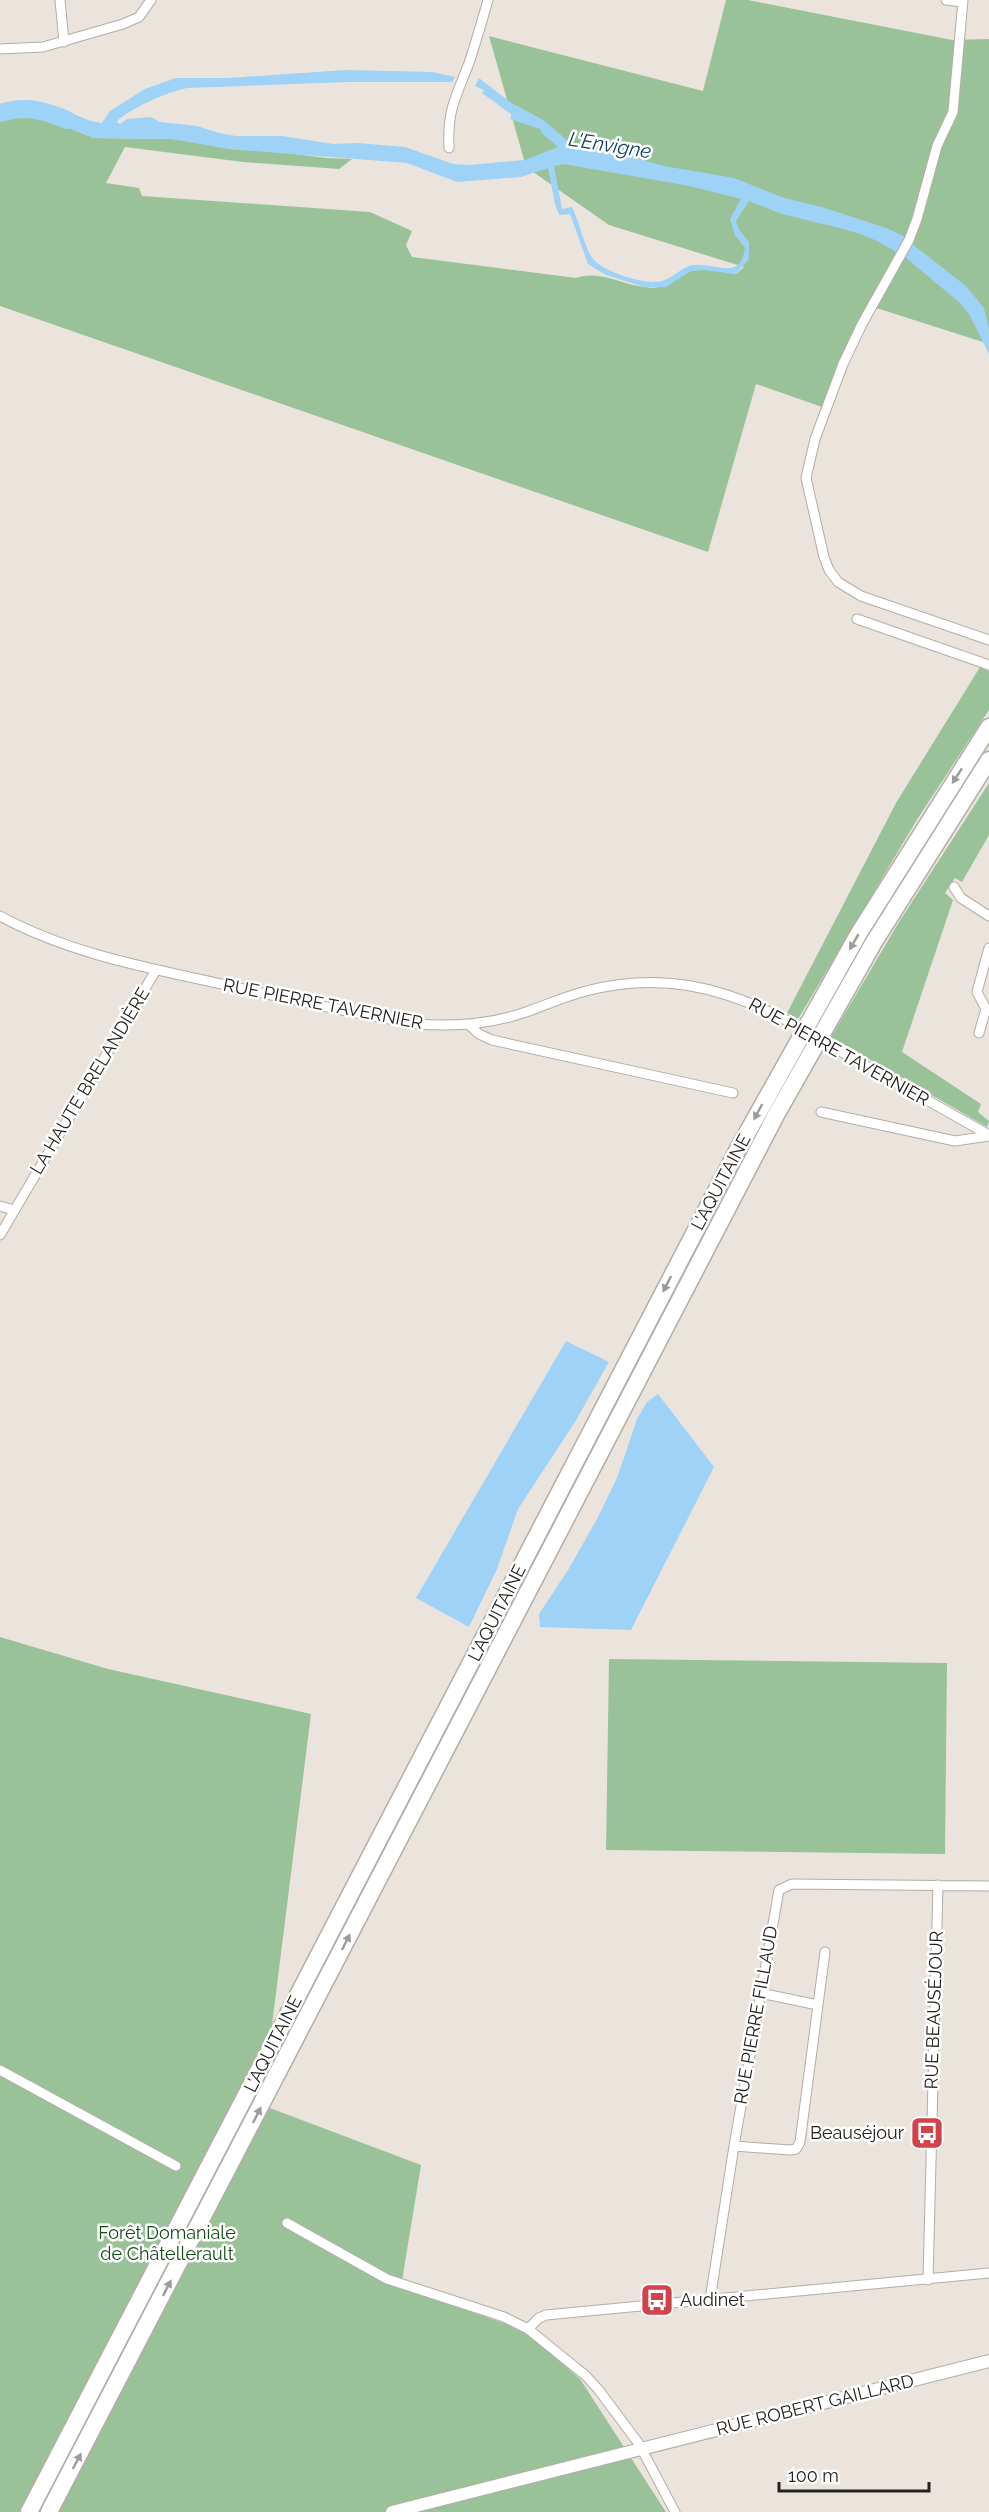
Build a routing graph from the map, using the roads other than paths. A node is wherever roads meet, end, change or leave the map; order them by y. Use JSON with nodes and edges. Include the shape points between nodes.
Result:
{"nodes":[{"id":1,"x":60,"y":0,"type":"edge"},
{"id":2,"x":150,"y":0,"type":"edge"},
{"id":3,"x":488,"y":0,"type":"edge"},
{"id":4,"x":946,"y":0,"type":"edge"},
{"id":5,"x":963,"y":1,"type":"edge"},
{"id":6,"x":63,"y":42,"type":"junction"},
{"id":7,"x":0,"y":49,"type":"edge"},
{"id":8,"x":449,"y":148,"type":"dead end"},
{"id":9,"x":857,"y":619,"type":"dead end"},
{"id":10,"x":989,"y":640,"type":"edge"},
{"id":11,"x":989,"y":665,"type":"edge"},
{"id":12,"x":989,"y":727,"type":"edge"},
{"id":13,"x":989,"y":760,"type":"edge"},
{"id":14,"x":954,"y":887,"type":"dead end"},
{"id":15,"x":0,"y":916,"type":"edge"},
{"id":16,"x":989,"y":916,"type":"edge"},
{"id":17,"x":989,"y":948,"type":"edge"},
{"id":18,"x":156,"y":970,"type":"junction"},
{"id":19,"x":468,"y":1024,"type":"junction"},
{"id":20,"x":979,"y":1033,"type":"dead end"},
{"id":21,"x":733,"y":1093,"type":"dead end"},
{"id":22,"x":821,"y":1112,"type":"dead end"},
{"id":23,"x":989,"y":1136,"type":"edge"},
{"id":24,"x":0,"y":1206,"type":"edge"},
{"id":25,"x":14,"y":1210,"type":"junction"},
{"id":26,"x":0,"y":1235,"type":"edge"},
{"id":27,"x":938,"y":1885,"type":"junction"},
{"id":28,"x":989,"y":1886,"type":"edge"},
{"id":29,"x":825,"y":1952,"type":"dead end"},
{"id":30,"x":760,"y":1993,"type":"junction"},
{"id":31,"x":818,"y":2005,"type":"junction"},
{"id":32,"x":0,"y":2070,"type":"edge"},
{"id":33,"x":734,"y":2146,"type":"junction"},
{"id":34,"x":176,"y":2166,"type":"dead end"},
{"id":35,"x":286,"y":2223,"type":"dead end"},
{"id":36,"x":989,"y":2273,"type":"edge"},
{"id":37,"x":928,"y":2280,"type":"junction"},
{"id":38,"x":710,"y":2300,"type":"junction"},
{"id":39,"x":528,"y":2329,"type":"junction"},
{"id":40,"x":989,"y":2361,"type":"edge"},
{"id":41,"x":642,"y":2450,"type":"junction"},
{"id":42,"x":29,"y":2512,"type":"edge"},
{"id":43,"x":49,"y":2512,"type":"edge"},
{"id":44,"x":392,"y":2512,"type":"edge"},
{"id":45,"x":675,"y":2512,"type":"edge"}],
"edges":[{"from":1,"to":6,"type":"street"},
{"from":2,"to":6,"type":"street","via":[[131,21]]},
{"from":3,"to":8,"type":"street","via":[[450,113]]},
{"from":4,"to":5,"type":"street"},
{"from":5,"to":10,"type":"street","via":[[955,104],[934,156],[909,240],[855,339],[810,457],[806,478],[829,570],[850,591]]},
{"from":6,"to":7,"type":"street"},
{"from":9,"to":11,"type":"street"},
{"from":12,"to":42,"type":"highway","name":"L'AQUITAINE","one_way":true,"via":[[859,933],[737,1151]]},
{"from":43,"to":13,"type":"highway","name":"L'AQUITAINE","one_way":true,"via":[[786,1098],[874,942]]},
{"from":14,"to":16,"type":"street","via":[[962,898]]},
{"from":15,"to":18,"type":"street","name":"LA HAUTE BRELANDIÈRE","via":[[70,947]]},
{"from":17,"to":20,"type":"street","via":[[977,988],[986,1009]]},
{"from":18,"to":19,"type":"street","name":"RUE PIERRE TAVERNIER","via":[[389,1019],[436,1025]]},
{"from":18,"to":25,"type":"street","name":"LA HAUTE BRELANDIÈRE"},
{"from":19,"to":21,"type":"street","via":[[492,1040]]},
{"from":19,"to":23,"type":"street","name":"RUE PIERRE TAVERNIER","bridge":true,"via":[[525,1012],[586,991],[634,982],[708,988],[784,1019]]},
{"from":22,"to":23,"type":"street","via":[[955,1141]]},
{"from":24,"to":25,"type":"street"},
{"from":25,"to":26,"type":"street","name":"LA HAUTE BRELANDIÈRE"},
{"from":27,"to":28,"type":"street"},
{"from":27,"to":30,"type":"street","name":"RUE PIERRE FILLAUD","via":[[783,1887],[777,1895]]},
{"from":27,"to":37,"type":"street","name":"RUE BEAUSÉJOUR"},
{"from":29,"to":31,"type":"street"},
{"from":30,"to":31,"type":"street"},
{"from":30,"to":33,"type":"street","name":"RUE PIERRE FILLAUD"},
{"from":31,"to":33,"type":"street","via":[[799,2146],[790,2150]]},
{"from":32,"to":34,"type":"street"},
{"from":33,"to":38,"type":"street","name":"RUE PIERRE FILLAUD"},
{"from":35,"to":39,"type":"street","via":[[387,2278],[504,2317]]},
{"from":36,"to":37,"type":"street"},
{"from":37,"to":38,"type":"street"},
{"from":38,"to":39,"type":"street","via":[[546,2315]]},
{"from":39,"to":41,"type":"street","via":[[585,2375]]},
{"from":40,"to":41,"type":"street","name":"RUE ROBERT GAILLARD"},
{"from":41,"to":44,"type":"street","name":"RUE ROBERT GAILLARD"},
{"from":41,"to":45,"type":"street"}]}
